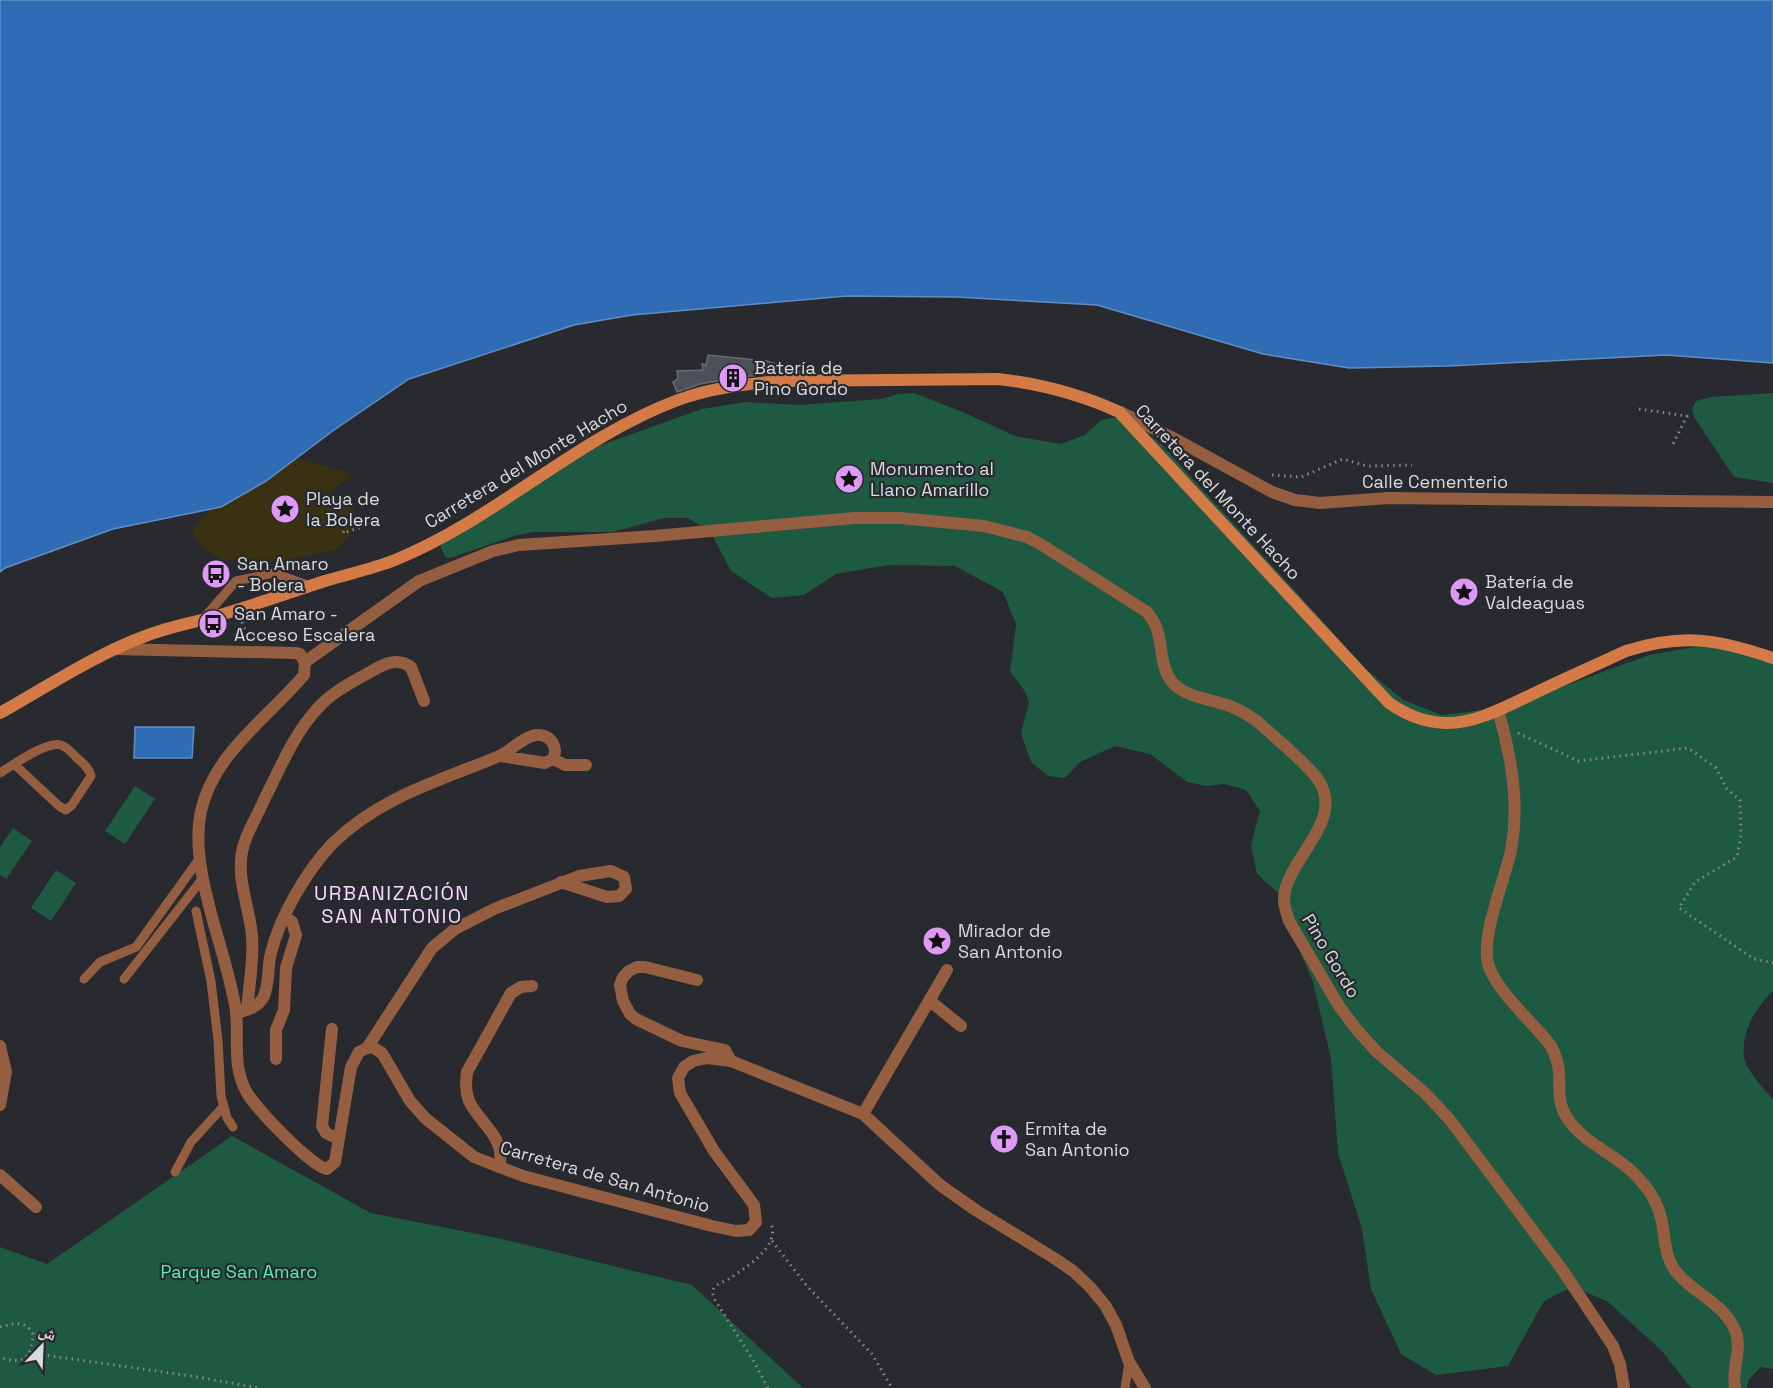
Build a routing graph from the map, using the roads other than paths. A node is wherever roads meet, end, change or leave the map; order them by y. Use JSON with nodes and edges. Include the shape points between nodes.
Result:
{"nodes":[{"id":1,"x":1119,"y":412,"type":"junction"},
{"id":2,"x":1773,"y":502,"type":"edge"},
{"id":3,"x":310,"y":586,"type":"junction"},
{"id":4,"x":203,"y":619,"type":"junction"},
{"id":5,"x":112,"y":649,"type":"junction"},
{"id":6,"x":1773,"y":658,"type":"edge"},
{"id":7,"x":305,"y":662,"type":"junction"},
{"id":8,"x":424,"y":701,"type":"dead end"},
{"id":9,"x":1498,"y":710,"type":"junction"},
{"id":10,"x":0,"y":713,"type":"edge"},
{"id":11,"x":501,"y":756,"type":"junction"},
{"id":12,"x":553,"y":759,"type":"junction"},
{"id":13,"x":14,"y":764,"type":"junction"},
{"id":14,"x":586,"y":765,"type":"dead end"},
{"id":15,"x":0,"y":773,"type":"edge"},
{"id":16,"x":200,"y":858,"type":"junction"},
{"id":17,"x":203,"y":878,"type":"junction"},
{"id":18,"x":561,"y":882,"type":"dead end"},
{"id":19,"x":196,"y":911,"type":"dead end"},
{"id":20,"x":285,"y":917,"type":"junction"},
{"id":21,"x":947,"y":970,"type":"dead end"},
{"id":22,"x":229,"y":977,"type":"junction"},
{"id":23,"x":84,"y":979,"type":"dead end"},
{"id":24,"x":124,"y":979,"type":"dead end"},
{"id":25,"x":697,"y":980,"type":"dead end"},
{"id":26,"x":211,"y":981,"type":"junction"},
{"id":27,"x":532,"y":986,"type":"dead end"},
{"id":28,"x":930,"y":1001,"type":"junction"},
{"id":29,"x":241,"y":1012,"type":"junction"},
{"id":30,"x":961,"y":1026,"type":"dead end"},
{"id":31,"x":332,"y":1029,"type":"dead end"},
{"id":32,"x":0,"y":1046,"type":"edge"},
{"id":33,"x":367,"y":1048,"type":"junction"},
{"id":34,"x":276,"y":1059,"type":"dead end"},
{"id":35,"x":731,"y":1061,"type":"junction"},
{"id":36,"x":0,"y":1105,"type":"edge"},
{"id":37,"x":223,"y":1107,"type":"junction"},
{"id":38,"x":863,"y":1114,"type":"junction"},
{"id":39,"x":233,"y":1127,"type":"dead end"},
{"id":40,"x":338,"y":1138,"type":"junction"},
{"id":41,"x":499,"y":1167,"type":"junction"},
{"id":42,"x":175,"y":1172,"type":"dead end"},
{"id":43,"x":0,"y":1175,"type":"edge"},
{"id":44,"x":36,"y":1208,"type":"dead end"},
{"id":45,"x":1130,"y":1362,"type":"junction"},
{"id":46,"x":1125,"y":1388,"type":"edge"},
{"id":47,"x":1145,"y":1388,"type":"edge"},
{"id":48,"x":1624,"y":1388,"type":"edge"},
{"id":49,"x":1734,"y":1388,"type":"edge"}],
"edges":[{"from":1,"to":2,"type":"street","name":"Calle Cementerio","via":[[1295,501],[1388,498]]},
{"from":1,"to":3,"type":"main road","name":"Carretera del Monte Hacho","via":[[1060,389],[998,379],[780,381],[716,390],[681,399],[629,421],[438,539],[393,560]]},
{"from":1,"to":9,"type":"main road","name":"Carretera del Monte Hacho","via":[[1389,703],[1426,721],[1447,723]]},
{"from":3,"to":4,"type":"main road","name":"Carretera del Monte Hacho"},
{"from":3,"to":4,"type":"lane","via":[[274,573],[236,581]]},
{"from":4,"to":5,"type":"main road","name":"Carretera del Monte Hacho"},
{"from":5,"to":7,"type":"street","via":[[295,652]]},
{"from":5,"to":10,"type":"main road","name":"Carretera del Monte Hacho"},
{"from":6,"to":9,"type":"main road","name":"Carretera del Monte Hacho","via":[[1694,639],[1648,644]]},
{"from":7,"to":16,"type":"street","via":[[304,675],[215,773],[201,812]]},
{"from":7,"to":48,"type":"street","name":"Pino Gordo","via":[[419,581],[519,544],[854,518],[900,518],[984,526],[1027,537],[1058,553],[1147,612],[1158,628],[1166,673],[1173,683],[1182,690],[1246,713],[1317,779],[1324,793],[1325,808],[1322,823],[1287,885],[1284,898],[1289,921],[1357,1030],[1450,1120],[1561,1268],[1613,1346]]},
{"from":8,"to":29,"type":"street","via":[[411,667],[395,661],[331,695],[297,735],[241,856],[252,950]]},
{"from":9,"to":49,"type":"street","via":[[1511,755],[1515,804],[1511,850],[1487,944],[1488,964],[1496,982],[1551,1046],[1557,1058],[1560,1101],[1565,1115],[1575,1128],[1641,1180],[1661,1219],[1668,1257],[1677,1272],[1730,1319],[1738,1346]]},
{"from":11,"to":12,"type":"street","via":[[546,763]]},
{"from":11,"to":12,"type":"street","via":[[537,735],[554,743]]},
{"from":11,"to":20,"type":"street","via":[[419,786],[349,830],[321,856]]},
{"from":12,"to":14,"type":"street","via":[[565,765]]},
{"from":13,"to":13,"type":"lane","via":[[38,750],[60,745],[89,769],[91,776],[66,810]]},
{"from":13,"to":15,"type":"lane"},
{"from":16,"to":17,"type":"street"},
{"from":16,"to":23,"type":"lane","via":[[136,947],[99,962]]},
{"from":17,"to":22,"type":"street"},
{"from":17,"to":24,"type":"lane"},
{"from":18,"to":33,"type":"street","via":[[494,909],[444,937],[422,963]]},
{"from":19,"to":26,"type":"lane"},
{"from":20,"to":29,"type":"street","via":[[270,956],[265,993],[258,1004]]},
{"from":20,"to":34,"type":"street","via":[[292,922],[296,934],[286,968],[284,1010],[276,1030]]},
{"from":21,"to":28,"type":"street"},
{"from":22,"to":26,"type":"lane"},
{"from":22,"to":29,"type":"street"},
{"from":25,"to":35,"type":"street","via":[[637,967],[623,977],[620,985],[626,1008],[636,1019],[682,1041],[725,1050]]},
{"from":26,"to":37,"type":"lane"},
{"from":27,"to":41,"type":"street","via":[[511,993],[467,1072],[470,1101],[499,1145]]},
{"from":28,"to":30,"type":"street"},
{"from":28,"to":38,"type":"street"},
{"from":29,"to":40,"type":"street","via":[[236,1059],[246,1092],[256,1106],[322,1168],[327,1169],[335,1162]]},
{"from":31,"to":40,"type":"street","via":[[322,1126],[326,1133]]},
{"from":32,"to":36,"type":"street","via":[[6,1072]]},
{"from":33,"to":40,"type":"street","via":[[359,1052],[351,1067]]},
{"from":33,"to":41,"type":"street","name":"Carretera de San Antonio","via":[[382,1053],[410,1101],[426,1119],[474,1157]]},
{"from":35,"to":38,"type":"street","name":"Carretera de San Antonio"},
{"from":35,"to":41,"type":"street","name":"Carretera de San Antonio","via":[[693,1061],[681,1072],[678,1086],[714,1151],[754,1205],[756,1221],[749,1230],[711,1226]]},
{"from":37,"to":39,"type":"lane"},
{"from":37,"to":42,"type":"lane","via":[[191,1142]]},
{"from":38,"to":45,"type":"street","name":"Carretera de San Antonio","via":[[940,1185],[1064,1264],[1090,1287],[1116,1325]]},
{"from":43,"to":44,"type":"street"},
{"from":45,"to":46,"type":"lane"},
{"from":45,"to":47,"type":"street","name":"Carretera de San Antonio"}]}
